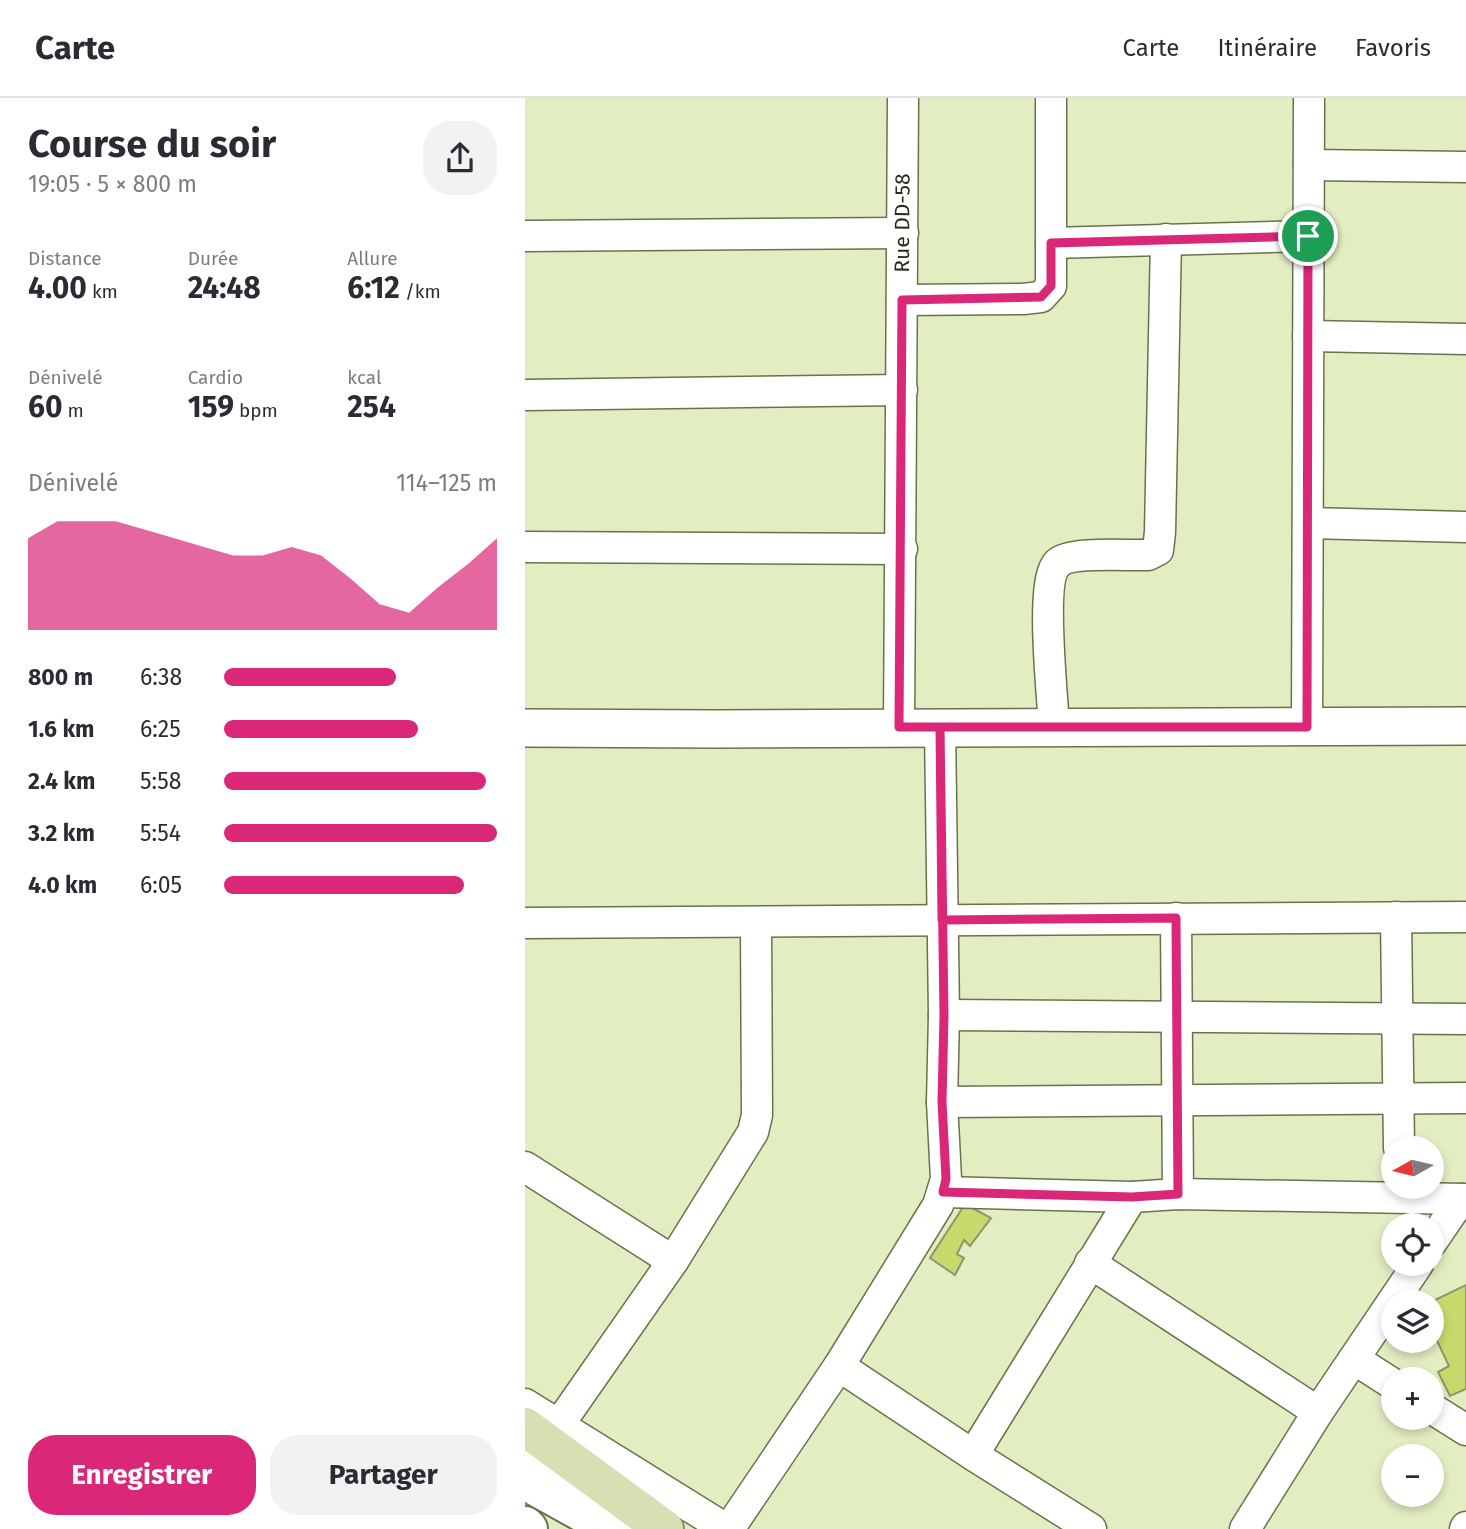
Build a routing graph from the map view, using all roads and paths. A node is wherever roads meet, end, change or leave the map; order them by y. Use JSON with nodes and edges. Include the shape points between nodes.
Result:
{"nodes":[{"id":1,"x":903,"y":98,"type":"edge"},
{"id":2,"x":1051,"y":98,"type":"edge"},
{"id":3,"x":1309,"y":98,"type":"edge"},
{"id":4,"x":1309,"y":166,"type":"junction"},
{"id":5,"x":1466,"y":167,"type":"edge"},
{"id":6,"x":903,"y":233,"type":"junction"},
{"id":7,"x":525,"y":236,"type":"edge"},
{"id":8,"x":1308,"y":236,"type":"junction"},
{"id":9,"x":1166,"y":239,"type":"junction"},
{"id":10,"x":1051,"y":243,"type":"junction"},
{"id":11,"x":902,"y":300,"type":"junction"},
{"id":12,"x":1308,"y":336,"type":"junction"},
{"id":13,"x":1466,"y":339,"type":"edge"},
{"id":14,"x":902,"y":390,"type":"junction"},
{"id":15,"x":525,"y":395,"type":"edge"},
{"id":16,"x":1308,"y":523,"type":"junction"},
{"id":17,"x":1466,"y":527,"type":"edge"},
{"id":18,"x":525,"y":547,"type":"edge"},
{"id":19,"x":902,"y":549,"type":"junction"},
{"id":20,"x":1466,"y":726,"type":"edge"},
{"id":21,"x":899,"y":727,"type":"junction"},
{"id":22,"x":940,"y":727,"type":"junction"},
{"id":23,"x":1054,"y":727,"type":"junction"},
{"id":24,"x":1307,"y":727,"type":"junction"},
{"id":25,"x":525,"y":728,"type":"edge"},
{"id":26,"x":1396,"y":917,"type":"junction"},
{"id":27,"x":1466,"y":917,"type":"edge"},
{"id":28,"x":1176,"y":918,"type":"junction"},
{"id":29,"x":942,"y":920,"type":"junction"},
{"id":30,"x":756,"y":922,"type":"junction"},
{"id":31,"x":525,"y":923,"type":"edge"},
{"id":32,"x":944,"y":1015,"type":"junction"},
{"id":33,"x":1177,"y":1018,"type":"junction"},
{"id":34,"x":1398,"y":1018,"type":"junction"},
{"id":35,"x":1466,"y":1019,"type":"edge"},
{"id":36,"x":1399,"y":1098,"type":"junction"},
{"id":37,"x":1466,"y":1098,"type":"edge"},
{"id":38,"x":942,"y":1102,"type":"junction"},
{"id":39,"x":1178,"y":1102,"type":"junction"},
{"id":40,"x":1399,"y":1136,"type":"edge"},
{"id":41,"x":525,"y":1167,"type":"edge"},
{"id":42,"x":943,"y":1192,"type":"junction"},
{"id":43,"x":1381,"y":1192,"type":"edge"},
{"id":44,"x":1178,"y":1194,"type":"junction"},
{"id":45,"x":1132,"y":1197,"type":"junction"},
{"id":46,"x":1444,"y":1197,"type":"edge"},
{"id":47,"x":1463,"y":1199,"type":"edge"},
{"id":48,"x":1444,"y":1225,"type":"edge"},
{"id":49,"x":673,"y":1261,"type":"junction"},
{"id":50,"x":1090,"y":1262,"type":"junction"},
{"id":51,"x":1410,"y":1276,"type":"edge"},
{"id":52,"x":1353,"y":1359,"type":"junction"},
{"id":53,"x":839,"y":1366,"type":"junction"},
{"id":54,"x":1381,"y":1376,"type":"edge"},
{"id":55,"x":525,"y":1404,"type":"edge"},
{"id":56,"x":1318,"y":1412,"type":"junction"},
{"id":57,"x":1444,"y":1416,"type":"edge"},
{"id":58,"x":541,"y":1426,"type":"edge"},
{"id":59,"x":1466,"y":1430,"type":"edge"},
{"id":60,"x":973,"y":1455,"type":"junction"},
{"id":61,"x":525,"y":1470,"type":"edge"},
{"id":62,"x":525,"y":1495,"type":"edge"},
{"id":63,"x":565,"y":1529,"type":"edge"},
{"id":64,"x":588,"y":1529,"type":"edge"},
{"id":65,"x":636,"y":1529,"type":"edge"},
{"id":66,"x":664,"y":1529,"type":"edge"},
{"id":67,"x":728,"y":1529,"type":"edge"},
{"id":68,"x":1091,"y":1529,"type":"edge"},
{"id":69,"x":1245,"y":1529,"type":"edge"}],
"edges":[{"from":1,"to":6,"type":"street","name":"Rue DD-58"},
{"from":2,"to":10,"type":"street"},
{"from":3,"to":4,"type":"street"},
{"from":4,"to":5,"type":"street"},
{"from":4,"to":8,"type":"street"},
{"from":6,"to":7,"type":"street"},
{"from":6,"to":11,"type":"street","name":"Rue DD-58"},
{"from":8,"to":9,"type":"street"},
{"from":8,"to":12,"type":"street"},
{"from":9,"to":10,"type":"street"},
{"from":9,"to":23,"type":"street","via":[[1158,550],[1148,555],[1073,556],[1058,562],[1048,600]]},
{"from":10,"to":11,"type":"street","via":[[1051,286],[1041,297]]},
{"from":11,"to":14,"type":"street","name":"Rue DD-58"},
{"from":12,"to":13,"type":"street"},
{"from":12,"to":16,"type":"street"},
{"from":14,"to":15,"type":"street"},
{"from":14,"to":19,"type":"street","name":"Rue DD-58"},
{"from":16,"to":17,"type":"street"},
{"from":16,"to":24,"type":"street"},
{"from":18,"to":19,"type":"street"},
{"from":19,"to":21,"type":"street","name":"Rue DD-58"},
{"from":20,"to":24,"type":"street"},
{"from":21,"to":22,"type":"street"},
{"from":21,"to":25,"type":"street"},
{"from":22,"to":23,"type":"street"},
{"from":22,"to":29,"type":"street"},
{"from":23,"to":24,"type":"street"},
{"from":26,"to":27,"type":"street"},
{"from":26,"to":28,"type":"street"},
{"from":26,"to":34,"type":"street"},
{"from":28,"to":29,"type":"street"},
{"from":28,"to":33,"type":"street"},
{"from":29,"to":30,"type":"street"},
{"from":29,"to":32,"type":"street"},
{"from":30,"to":31,"type":"street"},
{"from":30,"to":49,"type":"street","via":[[756,1123]]},
{"from":32,"to":33,"type":"street"},
{"from":32,"to":38,"type":"street"},
{"from":33,"to":34,"type":"street"},
{"from":33,"to":39,"type":"street"},
{"from":34,"to":35,"type":"street"},
{"from":34,"to":36,"type":"street"},
{"from":36,"to":37,"type":"street"},
{"from":36,"to":39,"type":"street"},
{"from":36,"to":40,"type":"street"},
{"from":38,"to":39,"type":"street"},
{"from":38,"to":42,"type":"street"},
{"from":39,"to":44,"type":"street"},
{"from":41,"to":49,"type":"street"},
{"from":42,"to":45,"type":"street"},
{"from":42,"to":53,"type":"street"},
{"from":43,"to":44,"type":"street"},
{"from":44,"to":45,"type":"street"},
{"from":45,"to":50,"type":"street"},
{"from":46,"to":47,"type":"street"},
{"from":47,"to":48,"type":"street"},
{"from":49,"to":58,"type":"street"},
{"from":50,"to":56,"type":"street"},
{"from":50,"to":60,"type":"street"},
{"from":51,"to":52,"type":"street"},
{"from":52,"to":54,"type":"street"},
{"from":52,"to":56,"type":"street"},
{"from":53,"to":60,"type":"street"},
{"from":53,"to":67,"type":"street"},
{"from":55,"to":58,"type":"street"},
{"from":56,"to":69,"type":"street"},
{"from":57,"to":59,"type":"street"},
{"from":58,"to":66,"type":"main road"},
{"from":58,"to":67,"type":"street"},
{"from":60,"to":68,"type":"street"},
{"from":61,"to":65,"type":"main road"},
{"from":62,"to":63,"type":"lane"},
{"from":62,"to":64,"type":"lane"}]}
